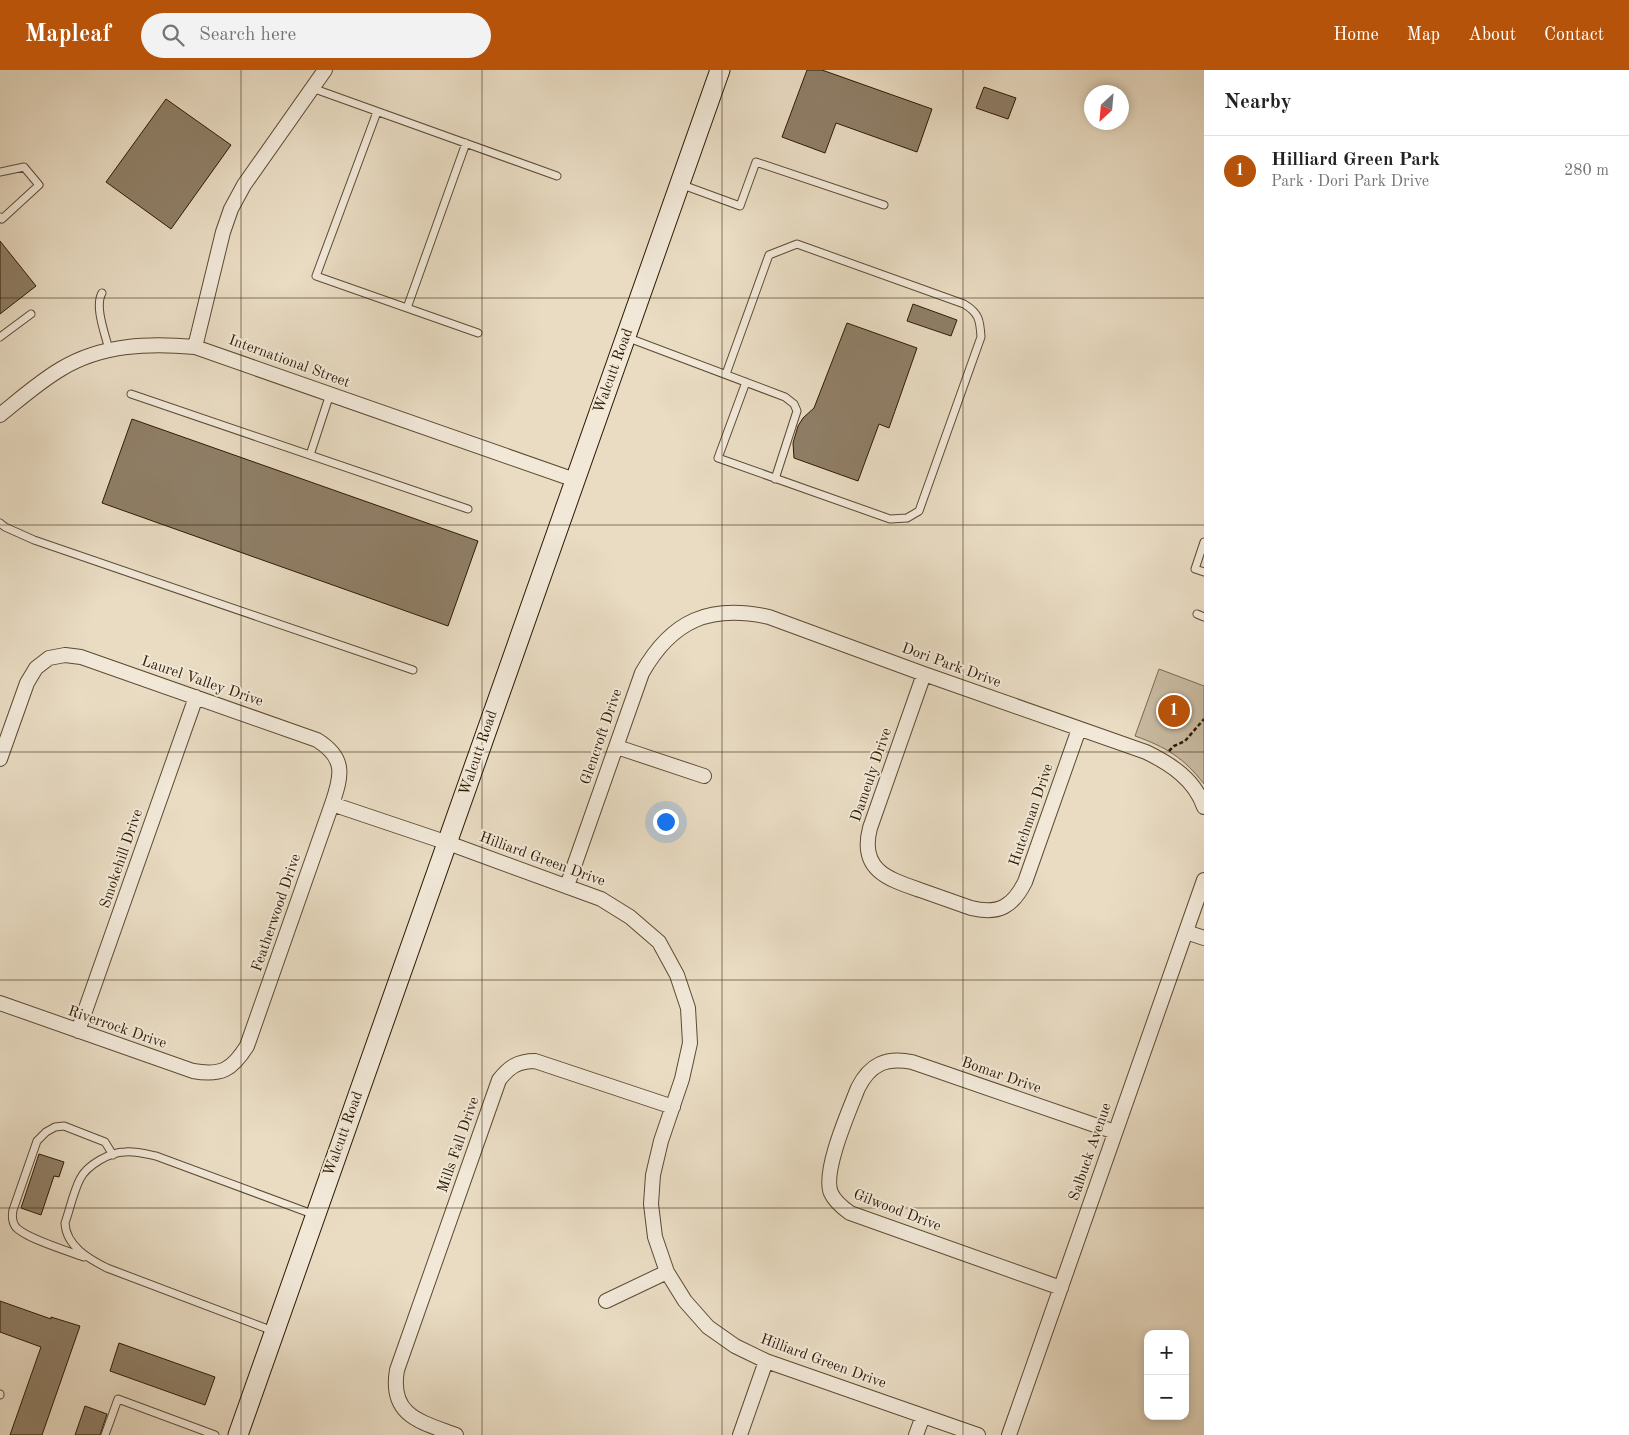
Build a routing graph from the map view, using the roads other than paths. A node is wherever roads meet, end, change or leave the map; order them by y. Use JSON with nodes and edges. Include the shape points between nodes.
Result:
{"nodes":[{"id":1,"x":325,"y":70,"type":"edge"},
{"id":2,"x":720,"y":70,"type":"edge"},
{"id":3,"x":312,"y":88,"type":"junction"},
{"id":4,"x":377,"y":112,"type":"junction"},
{"id":5,"x":466,"y":143,"type":"junction"},
{"id":6,"x":0,"y":172,"type":"edge"},
{"id":7,"x":558,"y":176,"type":"dead end"},
{"id":8,"x":680,"y":184,"type":"junction"},
{"id":9,"x":884,"y":206,"type":"dead end"},
{"id":10,"x":0,"y":217,"type":"edge"},
{"id":11,"x":102,"y":293,"type":"dead end"},
{"id":12,"x":407,"y":308,"type":"junction"},
{"id":13,"x":31,"y":314,"type":"dead end"},
{"id":14,"x":478,"y":333,"type":"dead end"},
{"id":15,"x":626,"y":336,"type":"junction"},
{"id":16,"x":0,"y":338,"type":"edge"},
{"id":17,"x":195,"y":346,"type":"junction"},
{"id":18,"x":109,"y":350,"type":"junction"},
{"id":19,"x":726,"y":374,"type":"junction"},
{"id":20,"x":746,"y":382,"type":"junction"},
{"id":21,"x":131,"y":394,"type":"dead end"},
{"id":22,"x":330,"y":394,"type":"junction"},
{"id":23,"x":0,"y":415,"type":"edge"},
{"id":24,"x":310,"y":456,"type":"junction"},
{"id":25,"x":775,"y":478,"type":"junction"},
{"id":26,"x":574,"y":480,"type":"junction"},
{"id":27,"x":468,"y":509,"type":"dead end"},
{"id":28,"x":0,"y":523,"type":"edge"},
{"id":29,"x":1204,"y":542,"type":"edge"},
{"id":30,"x":1204,"y":572,"type":"edge"},
{"id":31,"x":697,"y":619,"type":"joint"},
{"id":32,"x":414,"y":670,"type":"dead end"},
{"id":33,"x":924,"y":674,"type":"junction"},
{"id":34,"x":196,"y":697,"type":"junction"},
{"id":35,"x":1079,"y":729,"type":"junction"},
{"id":36,"x":617,"y":747,"type":"junction"},
{"id":37,"x":336,"y":758,"type":"joint"},
{"id":38,"x":0,"y":759,"type":"edge"},
{"id":39,"x":704,"y":776,"type":"dead end"},
{"id":40,"x":332,"y":804,"type":"junction"},
{"id":41,"x":1204,"y":807,"type":"edge"},
{"id":42,"x":448,"y":843,"type":"junction"},
{"id":43,"x":1204,"y":880,"type":"edge"},
{"id":44,"x":567,"y":886,"type":"junction"},
{"id":45,"x":1006,"y":906,"type":"joint"},
{"id":46,"x":1186,"y":932,"type":"junction"},
{"id":47,"x":1204,"y":938,"type":"edge"},
{"id":48,"x":0,"y":1003,"type":"edge"},
{"id":49,"x":78,"y":1031,"type":"junction"},
{"id":50,"x":876,"y":1066,"type":"joint"},
{"id":51,"x":225,"y":1070,"type":"joint"},
{"id":52,"x":672,"y":1107,"type":"junction"},
{"id":53,"x":1116,"y":1132,"type":"junction"},
{"id":54,"x":113,"y":1155,"type":"junction"},
{"id":55,"x":316,"y":1215,"type":"junction"},
{"id":56,"x":91,"y":1260,"type":"junction"},
{"id":57,"x":667,"y":1272,"type":"junction"},
{"id":58,"x":1061,"y":1288,"type":"junction"},
{"id":59,"x":606,"y":1301,"type":"dead end"},
{"id":60,"x":274,"y":1332,"type":"junction"},
{"id":61,"x":766,"y":1361,"type":"junction"},
{"id":62,"x":923,"y":1416,"type":"junction"},
{"id":63,"x":105,"y":1435,"type":"edge"},
{"id":64,"x":215,"y":1435,"type":"edge"},
{"id":65,"x":238,"y":1435,"type":"edge"},
{"id":66,"x":456,"y":1435,"type":"edge"},
{"id":67,"x":740,"y":1435,"type":"edge"},
{"id":68,"x":916,"y":1435,"type":"edge"},
{"id":69,"x":978,"y":1435,"type":"edge"},
{"id":70,"x":1009,"y":1435,"type":"edge"}],
"edges":[{"from":1,"to":3,"type":"street"},
{"from":2,"to":8,"type":"street","name":"Walcutt Road"},
{"from":3,"to":4,"type":"lane"},
{"from":3,"to":17,"type":"street","via":[[244,185],[231,209]]},
{"from":4,"to":5,"type":"lane"},
{"from":4,"to":12,"type":"lane","via":[[316,276]]},
{"from":5,"to":7,"type":"lane"},
{"from":5,"to":12,"type":"lane"},
{"from":6,"to":10,"type":"lane","via":[[24,167],[39,185],[2,219]]},
{"from":8,"to":9,"type":"lane","via":[[740,206],[756,162]]},
{"from":8,"to":15,"type":"street","name":"Walcutt Road"},
{"from":11,"to":18,"type":"lane","via":[[98,299],[99,309]]},
{"from":12,"to":14,"type":"lane"},
{"from":13,"to":16,"type":"lane"},
{"from":15,"to":19,"type":"lane"},
{"from":15,"to":26,"type":"street","name":"Walcutt Road"},
{"from":17,"to":18,"type":"street","name":"International Street","via":[[159,344]]},
{"from":17,"to":22,"type":"street","name":"International Street"},
{"from":18,"to":23,"type":"street","name":"International Street","via":[[63,367]]},
{"from":19,"to":20,"type":"lane"},
{"from":19,"to":25,"type":"lane","via":[[769,255],[797,244],[974,310],[980,323],[981,337],[919,511],[906,518],[890,519]]},
{"from":20,"to":25,"type":"lane","via":[[785,397],[797,410]]},
{"from":20,"to":25,"type":"lane","via":[[718,458]]},
{"from":21,"to":24,"type":"lane"},
{"from":22,"to":24,"type":"lane"},
{"from":22,"to":26,"type":"street","name":"International Street"},
{"from":24,"to":27,"type":"lane"},
{"from":26,"to":42,"type":"street","name":"Walcutt Road"},
{"from":28,"to":32,"type":"lane","via":[[34,540]]},
{"from":29,"to":30,"type":"lane","via":[[1195,569]]},
{"from":31,"to":33,"type":"street","name":"Dori Park Drive","via":[[732,612],[769,617]]},
{"from":31,"to":36,"type":"street","name":"Glencroft Drive","via":[[664,641],[651,656]]},
{"from":33,"to":35,"type":"street","name":"Dori Park Drive"},
{"from":33,"to":45,"type":"street","name":"Dameuly Drive","via":[[867,838],[871,860],[891,880],[971,908],[990,911]]},
{"from":34,"to":37,"type":"street","name":"Laurel Valley Drive","via":[[317,740]]},
{"from":34,"to":38,"type":"street","name":"Laurel Valley Drive","via":[[81,657],[49,658],[36,668],[27,683]]},
{"from":34,"to":49,"type":"street","name":"Smokehill Drive"},
{"from":35,"to":41,"type":"street","name":"Dori Park Drive","via":[[1161,760],[1186,779]]},
{"from":35,"to":45,"type":"street","name":"Hutchman Drive","via":[[1026,882],[1018,896]]},
{"from":36,"to":39,"type":"street"},
{"from":36,"to":44,"type":"street","name":"Glencroft Drive"},
{"from":37,"to":40,"type":"street","name":"Featherwood Drive","via":[[341,771]]},
{"from":40,"to":42,"type":"street","name":"Hilliard Green Drive"},
{"from":40,"to":51,"type":"street","name":"Featherwood Drive","via":[[247,1046],[238,1060]]},
{"from":42,"to":44,"type":"street","name":"Hilliard Green Drive"},
{"from":42,"to":55,"type":"street","name":"Walcutt Road"},
{"from":43,"to":46,"type":"street","name":"Salbuck Avenue"},
{"from":44,"to":52,"type":"street","name":"Hilliard Green Drive","via":[[601,899],[630,917],[659,942],[677,975],[688,1008],[690,1043]]},
{"from":46,"to":47,"type":"street"},
{"from":46,"to":53,"type":"street","name":"Salbuck Avenue"},
{"from":48,"to":49,"type":"street","name":"Riverrock Drive"},
{"from":49,"to":51,"type":"street","name":"Riverrock Drive","via":[[193,1071],[209,1074]]},
{"from":50,"to":53,"type":"street","name":"Bomar Drive","via":[[888,1061],[912,1062]]},
{"from":50,"to":58,"type":"street","name":"Gilwood Drive","via":[[858,1088],[831,1163],[828,1180],[831,1193],[839,1204],[850,1213]]},
{"from":52,"to":57,"type":"street","name":"Hilliard Green Drive","via":[[653,1174],[651,1204],[656,1238]]},
{"from":52,"to":66,"type":"street","name":"Mills Fall Drive","via":[[535,1061],[512,1066],[499,1080],[394,1383],[398,1400],[407,1414]]},
{"from":53,"to":58,"type":"street","name":"Salbuck Avenue"},
{"from":54,"to":55,"type":"lane","via":[[124,1152],[156,1156]]},
{"from":54,"to":56,"type":"lane","via":[[87,1170],[80,1179],[65,1224],[69,1237]]},
{"from":54,"to":56,"type":"lane","via":[[105,1142],[64,1126],[55,1127],[37,1141],[13,1210],[15,1226],[24,1234]]},
{"from":55,"to":60,"type":"street","name":"Walcutt Road"},
{"from":56,"to":60,"type":"lane"},
{"from":57,"to":59,"type":"street"},
{"from":57,"to":61,"type":"street","name":"Hilliard Green Drive","via":[[685,1301],[708,1327],[735,1346]]},
{"from":58,"to":70,"type":"street","name":"Salbuck Avenue"},
{"from":60,"to":65,"type":"street","name":"Walcutt Road"},
{"from":61,"to":62,"type":"street","name":"Hilliard Green Drive"},
{"from":61,"to":67,"type":"street"},
{"from":62,"to":68,"type":"street"},
{"from":62,"to":69,"type":"street","name":"Hilliard Green Drive"},
{"from":63,"to":64,"type":"lane","via":[[118,1399]]}]}
